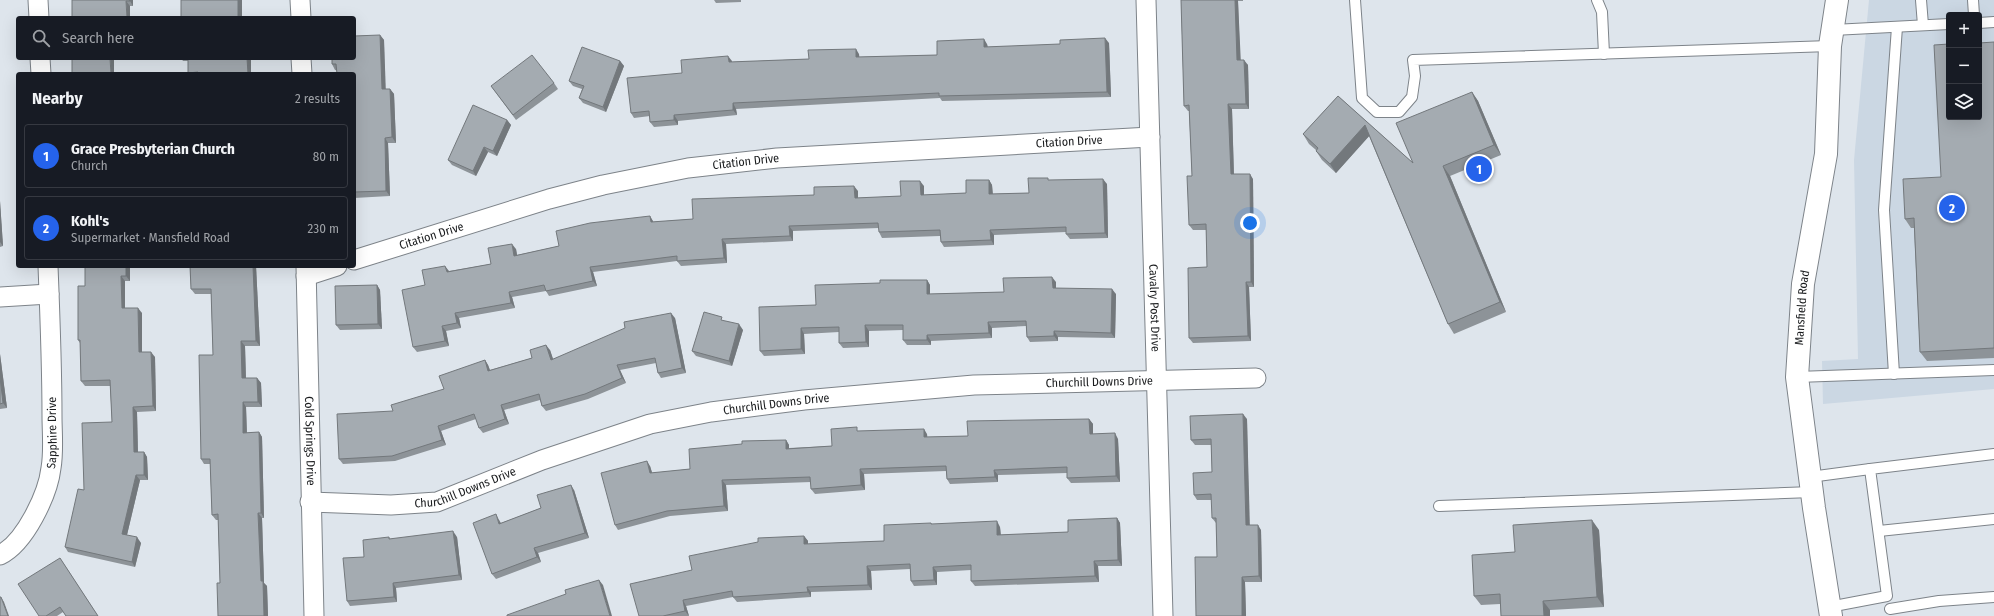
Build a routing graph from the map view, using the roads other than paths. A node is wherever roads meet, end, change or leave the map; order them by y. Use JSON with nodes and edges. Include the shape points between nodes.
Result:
{"nodes":[{"id":1,"x":38,"y":0,"type":"edge"},
{"id":2,"x":300,"y":0,"type":"edge"},
{"id":3,"x":1146,"y":0,"type":"edge"},
{"id":4,"x":1355,"y":0,"type":"edge"},
{"id":5,"x":1597,"y":0,"type":"edge"},
{"id":6,"x":1837,"y":0,"type":"edge"},
{"id":7,"x":1921,"y":0,"type":"edge"},
{"id":8,"x":1973,"y":0,"type":"edge"},
{"id":9,"x":1974,"y":12,"type":"edge"},
{"id":10,"x":39,"y":16,"type":"edge"},
{"id":11,"x":301,"y":16,"type":"edge"},
{"id":12,"x":1994,"y":22,"type":"edge"},
{"id":13,"x":1982,"y":23,"type":"edge"},
{"id":14,"x":1946,"y":24,"type":"edge"},
{"id":15,"x":1922,"y":26,"type":"junction"},
{"id":16,"x":1897,"y":27,"type":"junction"},
{"id":17,"x":1831,"y":38,"type":"junction"},
{"id":18,"x":1604,"y":54,"type":"junction"},
{"id":19,"x":40,"y":60,"type":"edge"},
{"id":20,"x":301,"y":60,"type":"edge"},
{"id":21,"x":41,"y":72,"type":"edge"},
{"id":22,"x":302,"y":72,"type":"edge"},
{"id":23,"x":1150,"y":137,"type":"junction"},
{"id":24,"x":356,"y":259,"type":"edge"},
{"id":25,"x":48,"y":268,"type":"edge"},
{"id":26,"x":325,"y":268,"type":"edge"},
{"id":27,"x":306,"y":271,"type":"edge"},
{"id":28,"x":49,"y":294,"type":"junction"},
{"id":29,"x":0,"y":297,"type":"edge"},
{"id":30,"x":1994,"y":370,"type":"edge"},
{"id":31,"x":1894,"y":374,"type":"junction"},
{"id":32,"x":1798,"y":377,"type":"junction"},
{"id":33,"x":1256,"y":378,"type":"dead end"},
{"id":34,"x":1158,"y":381,"type":"junction"},
{"id":35,"x":1994,"y":454,"type":"edge"},
{"id":36,"x":1870,"y":469,"type":"junction"},
{"id":37,"x":1811,"y":484,"type":"junction"},
{"id":38,"x":310,"y":502,"type":"junction"},
{"id":39,"x":1439,"y":506,"type":"dead end"},
{"id":40,"x":1994,"y":519,"type":"edge"},
{"id":41,"x":1879,"y":531,"type":"junction"},
{"id":42,"x":0,"y":555,"type":"edge"},
{"id":43,"x":1887,"y":596,"type":"junction"},
{"id":44,"x":1994,"y":597,"type":"edge"},
{"id":45,"x":1830,"y":612,"type":"edge"},
{"id":46,"x":1891,"y":612,"type":"edge"},
{"id":47,"x":314,"y":616,"type":"edge"},
{"id":48,"x":1163,"y":616,"type":"edge"}],
"edges":[{"from":1,"to":10,"type":"street"},
{"from":2,"to":11,"type":"street"},
{"from":3,"to":23,"type":"street","name":"Cavalry Post Drive"},
{"from":4,"to":18,"type":"lane","via":[[1362,98],[1377,112],[1399,112],[1412,97],[1415,76],[1413,60]]},
{"from":5,"to":18,"type":"lane","via":[[1602,12]]},
{"from":6,"to":17,"type":"street","name":"Mansfield Road"},
{"from":7,"to":15,"type":"lane"},
{"from":8,"to":9,"type":"lane"},
{"from":12,"to":13,"type":"lane"},
{"from":14,"to":15,"type":"lane"},
{"from":15,"to":16,"type":"lane"},
{"from":16,"to":17,"type":"lane"},
{"from":16,"to":31,"type":"lane","via":[[1884,210]]},
{"from":17,"to":18,"type":"lane"},
{"from":17,"to":32,"type":"street","name":"Mansfield Road","via":[[1826,154],[1803,284]]},
{"from":19,"to":21,"type":"street"},
{"from":20,"to":22,"type":"street"},
{"from":23,"to":24,"type":"street","name":"Citation Drive","via":[[777,158],[688,168],[549,199]]},
{"from":23,"to":34,"type":"street","name":"Cavalry Post Drive"},
{"from":25,"to":28,"type":"street","name":"Sapphire Drive"},
{"from":26,"to":27,"type":"street"},
{"from":27,"to":38,"type":"street","name":"Cold Springs Drive"},
{"from":28,"to":29,"type":"street"},
{"from":28,"to":42,"type":"street","name":"Sapphire Drive","via":[[52,357],[51,468],[42,499],[24,534]]},
{"from":30,"to":31,"type":"lane"},
{"from":31,"to":32,"type":"lane"},
{"from":32,"to":37,"type":"street","name":"Mansfield Road"},
{"from":33,"to":34,"type":"street","name":"Churchill Downs Drive"},
{"from":34,"to":38,"type":"street","name":"Churchill Downs Drive","via":[[974,385],[804,400],[711,412],[642,427],[542,460],[437,502],[392,505]]},
{"from":34,"to":48,"type":"street","name":"Cavalry Post Drive"},
{"from":35,"to":36,"type":"lane"},
{"from":36,"to":37,"type":"lane"},
{"from":36,"to":41,"type":"lane"},
{"from":37,"to":39,"type":"lane"},
{"from":37,"to":45,"type":"street","name":"Mansfield Road"},
{"from":38,"to":47,"type":"street","name":"Cold Springs Drive"},
{"from":40,"to":41,"type":"lane"},
{"from":41,"to":43,"type":"lane"},
{"from":43,"to":45,"type":"lane"},
{"from":43,"to":46,"type":"lane"},
{"from":44,"to":46,"type":"lane","via":[[1939,602]]}]}
